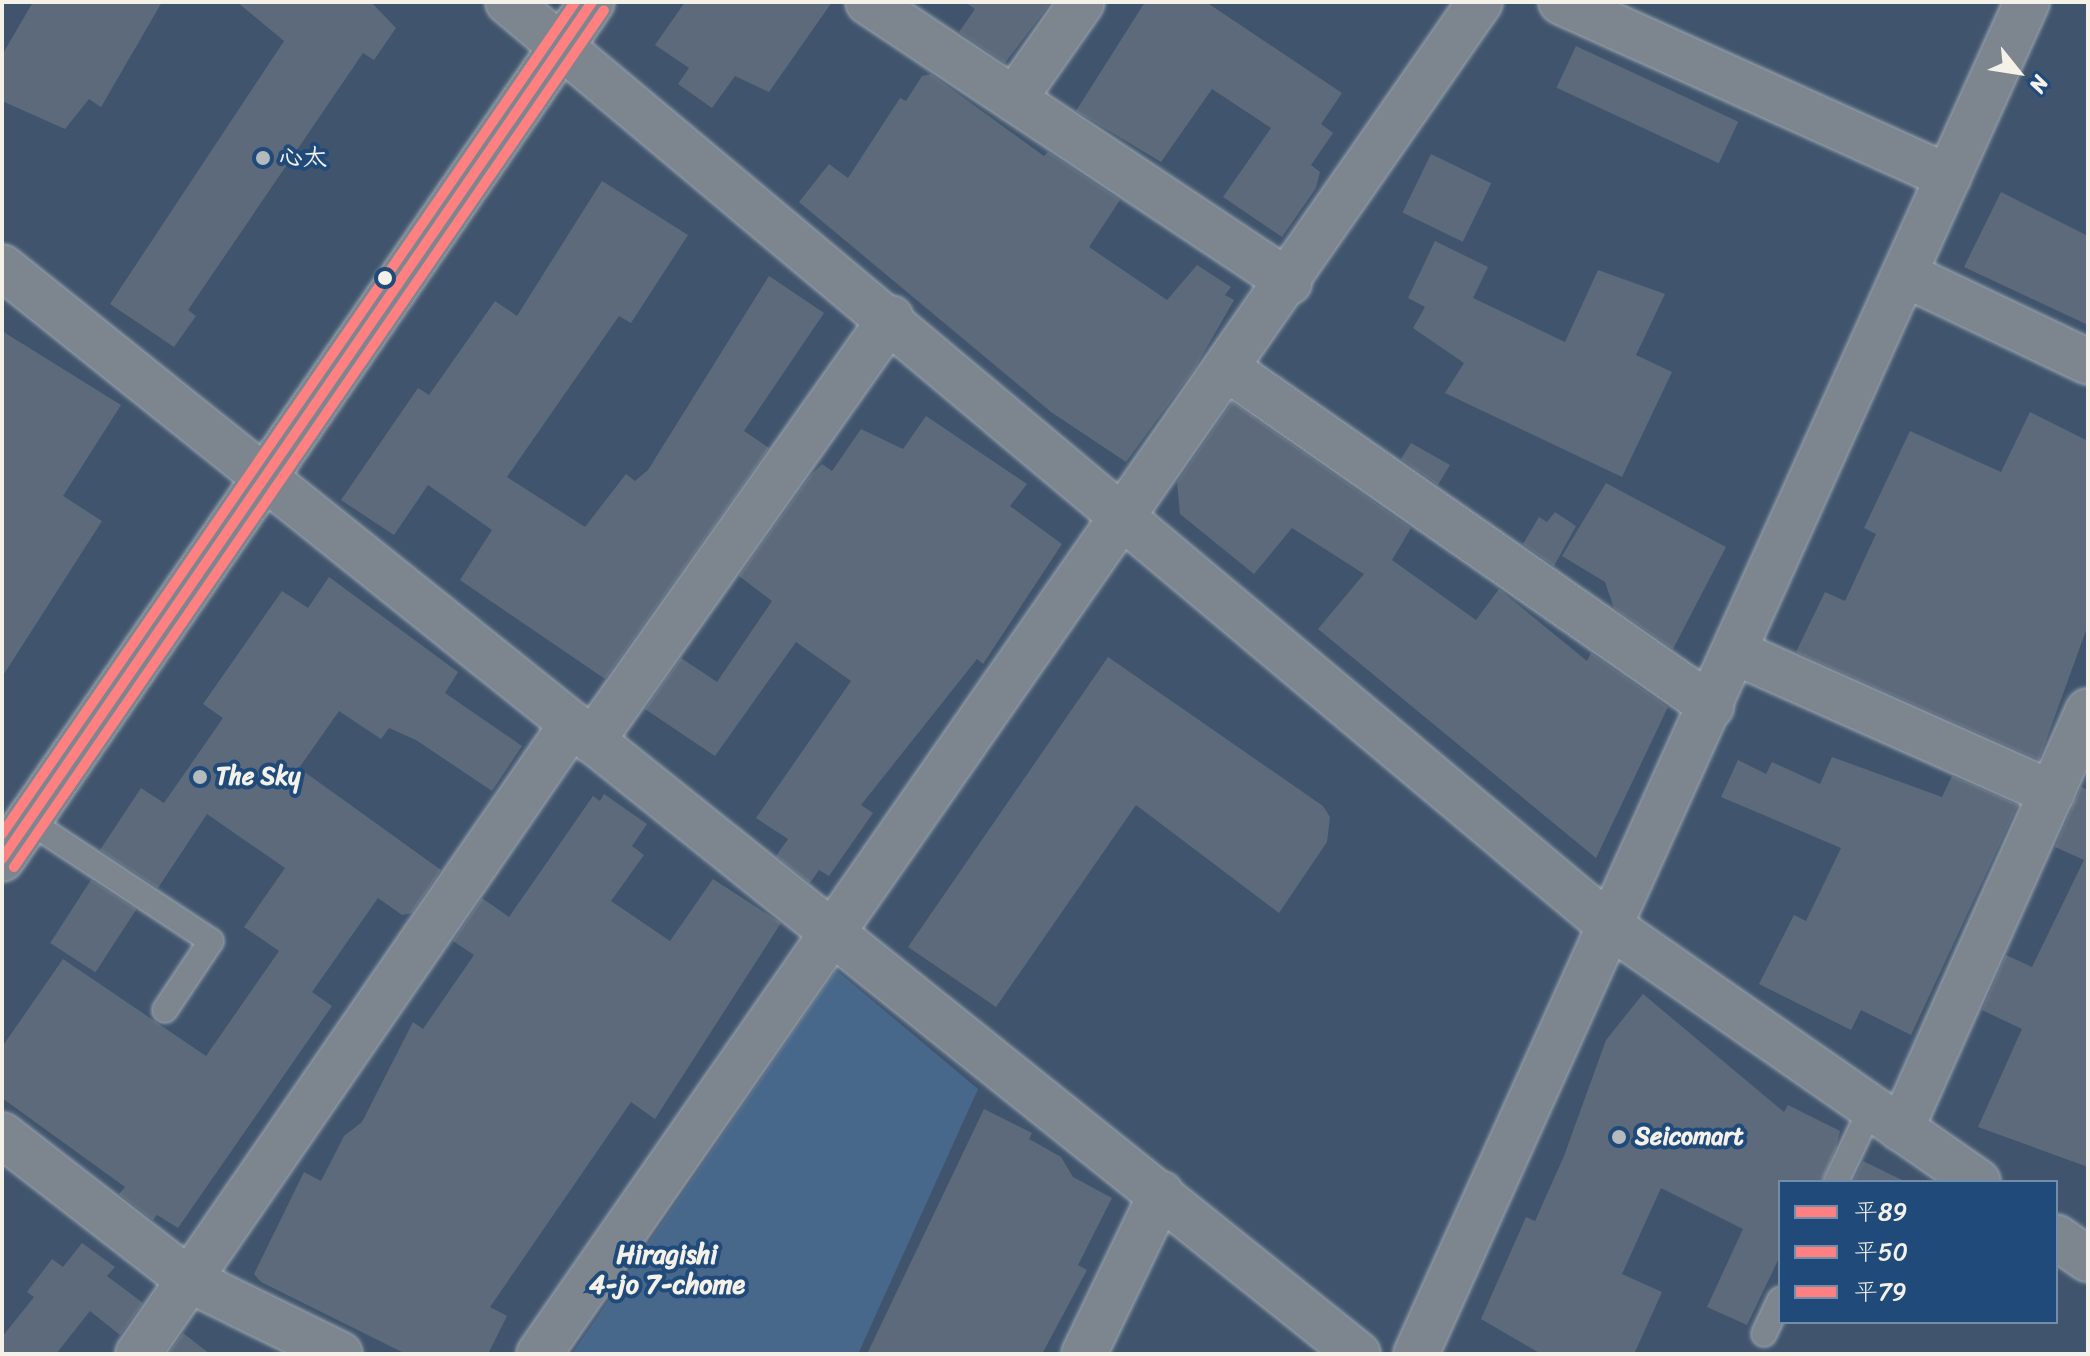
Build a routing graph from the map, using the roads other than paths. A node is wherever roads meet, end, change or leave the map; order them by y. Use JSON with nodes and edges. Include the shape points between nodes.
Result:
{"nodes":[{"id":1,"x":508,"y":2,"type":"edge"},
{"id":2,"x":592,"y":2,"type":"edge"},
{"id":3,"x":868,"y":2,"type":"edge"},
{"id":4,"x":1082,"y":2,"type":"edge"},
{"id":5,"x":1480,"y":2,"type":"edge"},
{"id":6,"x":1561,"y":2,"type":"edge"},
{"id":7,"x":2027,"y":2,"type":"edge"},
{"id":8,"x":562,"y":47,"type":"junction"},
{"id":9,"x":1014,"y":99,"type":"junction"},
{"id":10,"x":1948,"y":177,"type":"junction"},
{"id":11,"x":2,"y":267,"type":"edge"},
{"id":12,"x":1906,"y":275,"type":"junction"},
{"id":13,"x":1289,"y":282,"type":"junction"},
{"id":14,"x":891,"y":318,"type":"junction"},
{"id":15,"x":2088,"y":362,"type":"edge"},
{"id":16,"x":1229,"y":370,"type":"junction"},
{"id":17,"x":267,"y":480,"type":"junction"},
{"id":18,"x":1125,"y":517,"type":"junction"},
{"id":19,"x":1735,"y":652,"type":"junction"},
{"id":20,"x":1711,"y":706,"type":"junction"},
{"id":21,"x":2088,"y":711,"type":"edge"},
{"id":22,"x":582,"y":732,"type":"junction"},
{"id":23,"x":2052,"y":793,"type":"junction"},
{"id":24,"x":29,"y":821,"type":"junction"},
{"id":25,"x":2,"y":859,"type":"edge"},
{"id":26,"x":1610,"y":926,"type":"junction"},
{"id":27,"x":831,"y":930,"type":"junction"},
{"id":28,"x":165,"y":1010,"type":"dead end"},
{"id":29,"x":1886,"y":1118,"type":"junction"},
{"id":30,"x":2,"y":1135,"type":"edge"},
{"id":31,"x":1838,"y":1180,"type":"edge"},
{"id":32,"x":1975,"y":1180,"type":"edge"},
{"id":33,"x":1161,"y":1194,"type":"junction"},
{"id":34,"x":2058,"y":1238,"type":"edge"},
{"id":35,"x":2088,"y":1259,"type":"edge"},
{"id":36,"x":189,"y":1280,"type":"junction"},
{"id":37,"x":1778,"y":1304,"type":"edge"},
{"id":38,"x":1764,"y":1334,"type":"dead end"},
{"id":39,"x":138,"y":1354,"type":"edge"},
{"id":40,"x":340,"y":1354,"type":"edge"},
{"id":41,"x":539,"y":1354,"type":"edge"},
{"id":42,"x":1084,"y":1354,"type":"edge"},
{"id":43,"x":1358,"y":1354,"type":"edge"},
{"id":44,"x":1416,"y":1354,"type":"edge"}],
"edges":[{"from":1,"to":8,"type":"street"},
{"from":2,"to":8,"type":"street"},
{"from":3,"to":9,"type":"street"},
{"from":4,"to":9,"type":"street"},
{"from":5,"to":13,"type":"street"},
{"from":6,"to":10,"type":"street"},
{"from":7,"to":10,"type":"street"},
{"from":8,"to":14,"type":"street"},
{"from":8,"to":17,"type":"street"},
{"from":9,"to":13,"type":"street"},
{"from":10,"to":12,"type":"street"},
{"from":11,"to":17,"type":"street"},
{"from":12,"to":15,"type":"street"},
{"from":12,"to":19,"type":"street"},
{"from":13,"to":16,"type":"street"},
{"from":14,"to":18,"type":"street"},
{"from":14,"to":22,"type":"street"},
{"from":16,"to":18,"type":"street"},
{"from":16,"to":20,"type":"street"},
{"from":17,"to":22,"type":"street"},
{"from":17,"to":24,"type":"street"},
{"from":18,"to":26,"type":"street"},
{"from":18,"to":27,"type":"street"},
{"from":19,"to":20,"type":"street"},
{"from":19,"to":23,"type":"street"},
{"from":20,"to":26,"type":"street"},
{"from":21,"to":23,"type":"street"},
{"from":22,"to":27,"type":"street"},
{"from":22,"to":36,"type":"street"},
{"from":23,"to":29,"type":"street"},
{"from":24,"to":25,"type":"street"},
{"from":24,"to":28,"type":"lane","via":[[211,941]]},
{"from":26,"to":29,"type":"street"},
{"from":26,"to":44,"type":"street"},
{"from":27,"to":33,"type":"street"},
{"from":27,"to":41,"type":"street"},
{"from":29,"to":31,"type":"lane"},
{"from":29,"to":32,"type":"street"},
{"from":30,"to":36,"type":"street"},
{"from":33,"to":42,"type":"street"},
{"from":33,"to":43,"type":"street"},
{"from":34,"to":35,"type":"street"},
{"from":36,"to":39,"type":"street"},
{"from":36,"to":40,"type":"street"},
{"from":37,"to":38,"type":"lane"}]}
